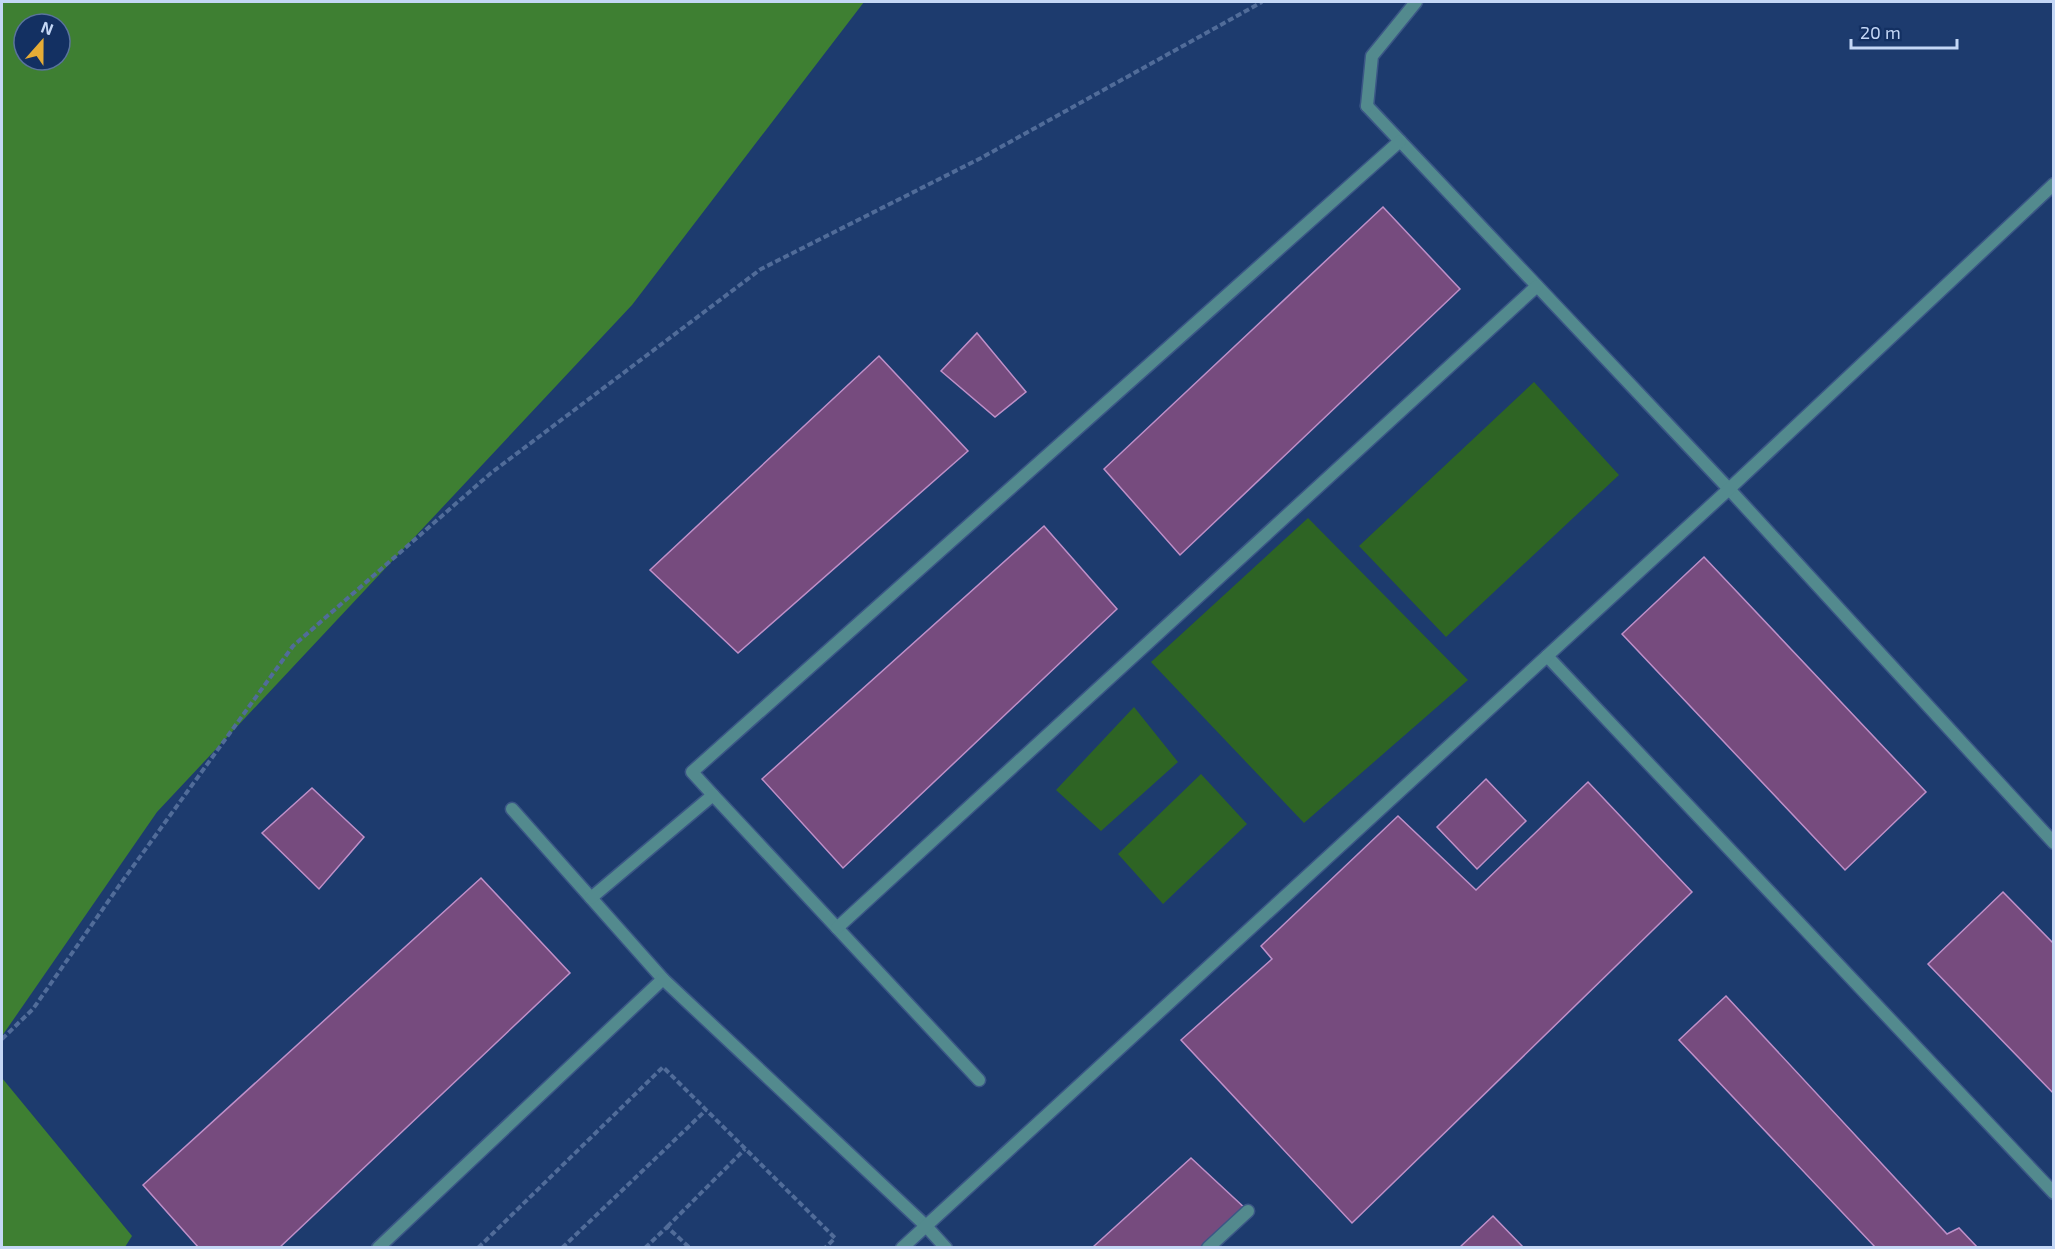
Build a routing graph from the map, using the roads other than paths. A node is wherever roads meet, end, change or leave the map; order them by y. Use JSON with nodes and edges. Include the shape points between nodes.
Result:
{"nodes":[{"id":1,"x":1416,"y":2,"type":"edge"},
{"id":2,"x":1400,"y":141,"type":"junction"},
{"id":3,"x":2054,"y":184,"type":"edge"},
{"id":4,"x":1537,"y":286,"type":"junction"},
{"id":5,"x":1729,"y":489,"type":"junction"},
{"id":6,"x":1547,"y":656,"type":"junction"},
{"id":7,"x":713,"y":795,"type":"junction"},
{"id":8,"x":512,"y":809,"type":"dead end"},
{"id":9,"x":2054,"y":843,"type":"edge"},
{"id":10,"x":591,"y":898,"type":"junction"},
{"id":11,"x":837,"y":928,"type":"junction"},
{"id":12,"x":663,"y":979,"type":"junction"},
{"id":13,"x":979,"y":1080,"type":"dead end"},
{"id":14,"x":2054,"y":1193,"type":"edge"},
{"id":15,"x":1248,"y":1211,"type":"dead end"},
{"id":16,"x":926,"y":1226,"type":"junction"},
{"id":17,"x":378,"y":1248,"type":"edge"},
{"id":18,"x":903,"y":1248,"type":"edge"},
{"id":19,"x":946,"y":1248,"type":"edge"},
{"id":20,"x":1208,"y":1248,"type":"edge"}],
"edges":[{"from":1,"to":2,"type":"street","via":[[1372,56],[1367,106]]},
{"from":2,"to":4,"type":"street"},
{"from":2,"to":7,"type":"street","via":[[692,772]]},
{"from":3,"to":5,"type":"street"},
{"from":4,"to":5,"type":"street"},
{"from":4,"to":11,"type":"street"},
{"from":5,"to":6,"type":"street"},
{"from":5,"to":9,"type":"street"},
{"from":6,"to":14,"type":"street"},
{"from":6,"to":16,"type":"street"},
{"from":7,"to":10,"type":"street"},
{"from":7,"to":11,"type":"street"},
{"from":8,"to":10,"type":"street"},
{"from":10,"to":12,"type":"street"},
{"from":11,"to":13,"type":"street"},
{"from":12,"to":16,"type":"street"},
{"from":12,"to":17,"type":"street"},
{"from":15,"to":20,"type":"street"},
{"from":16,"to":18,"type":"street"},
{"from":16,"to":19,"type":"street"}]}
